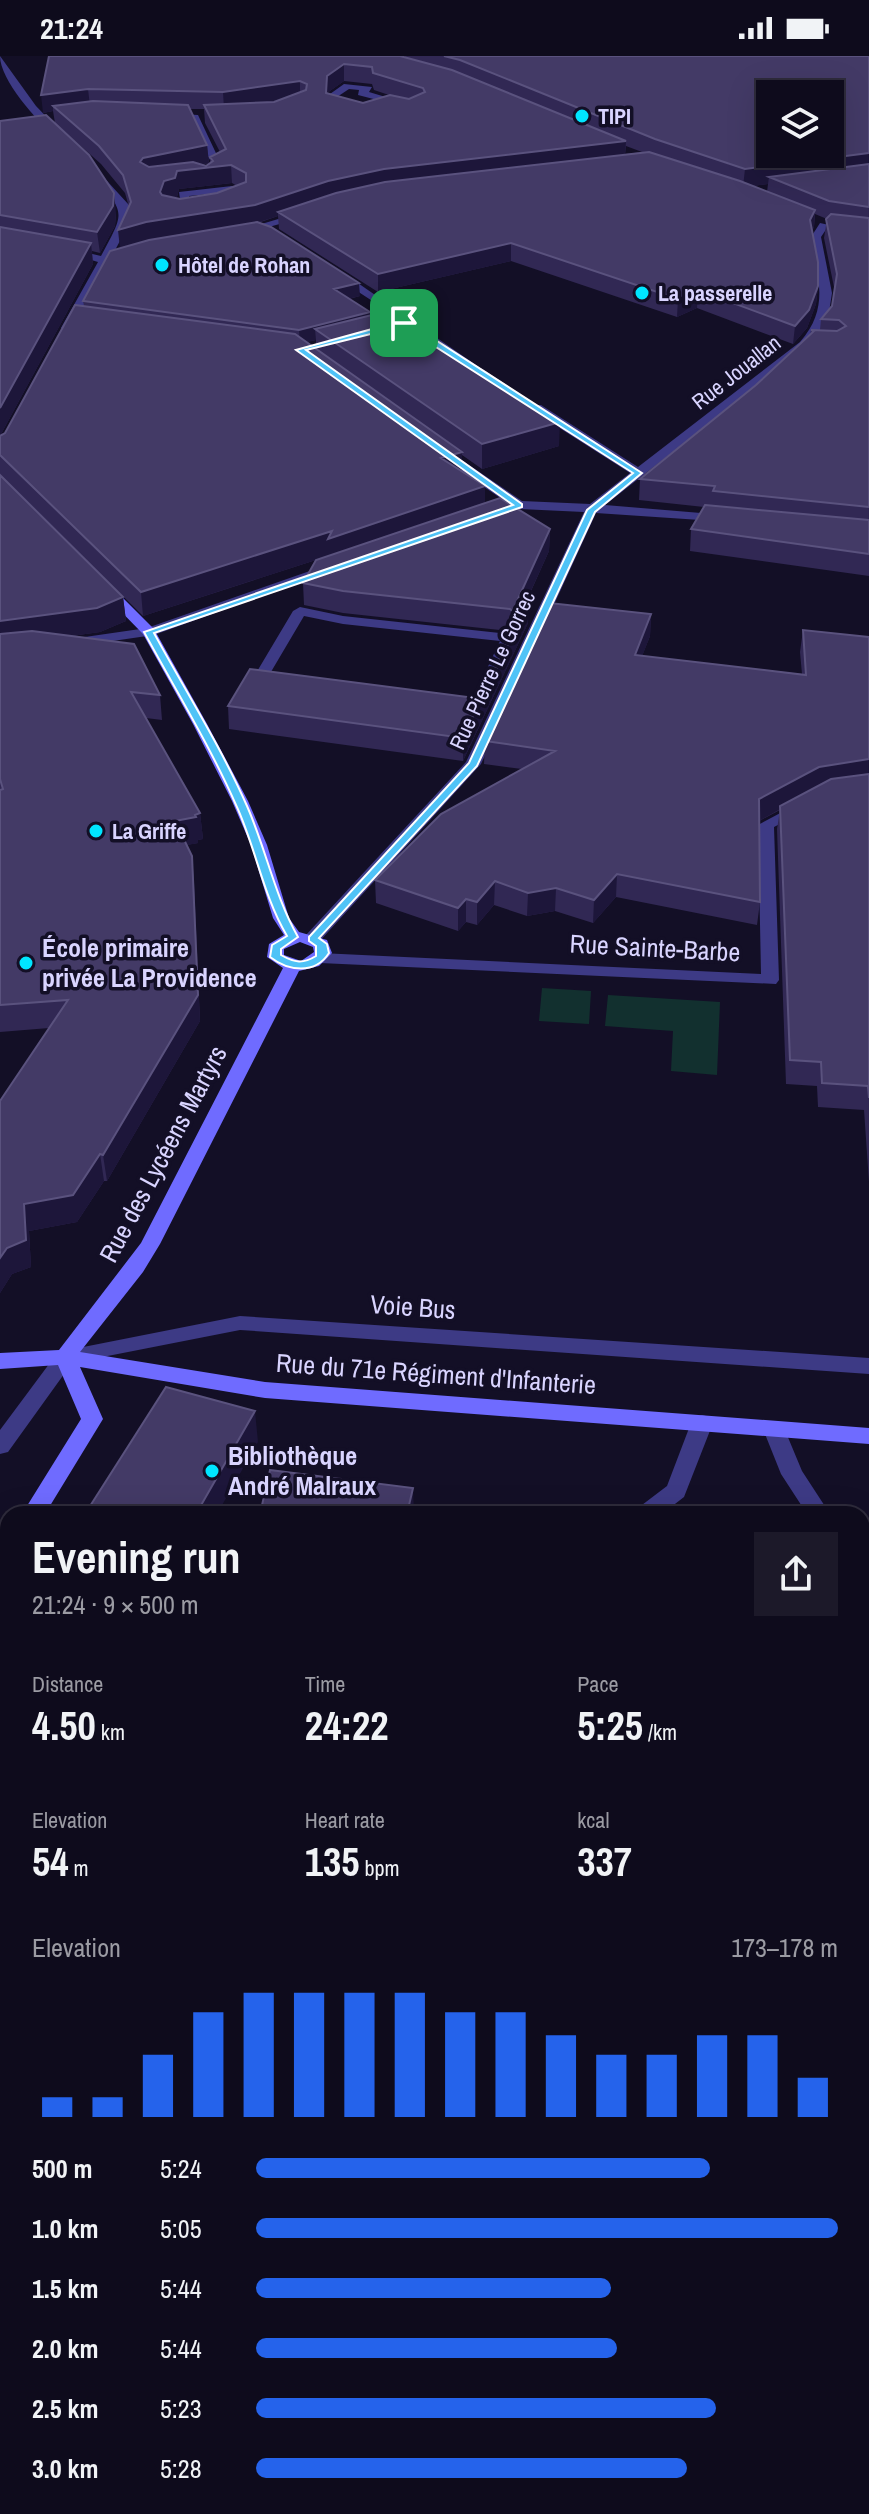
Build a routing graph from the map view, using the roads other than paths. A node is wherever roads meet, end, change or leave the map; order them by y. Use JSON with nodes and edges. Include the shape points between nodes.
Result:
{"nodes":[{"id":1,"x":0,"y":59,"type":"edge"},
{"id":2,"x":347,"y":86,"type":"joint"},
{"id":3,"x":152,"y":115,"type":"edge"},
{"id":4,"x":211,"y":116,"type":"edge"},
{"id":5,"x":195,"y":117,"type":"junction"},
{"id":6,"x":63,"y":137,"type":"edge"},
{"id":7,"x":85,"y":158,"type":"edge"},
{"id":8,"x":201,"y":177,"type":"edge"},
{"id":9,"x":183,"y":194,"type":"joint"},
{"id":10,"x":318,"y":209,"type":"edge"},
{"id":11,"x":811,"y":220,"type":"edge"},
{"id":12,"x":824,"y":225,"type":"junction"},
{"id":13,"x":839,"y":227,"type":"edge"},
{"id":14,"x":259,"y":229,"type":"junction"},
{"id":15,"x":229,"y":234,"type":"edge"},
{"id":16,"x":277,"y":235,"type":"edge"},
{"id":17,"x":148,"y":247,"type":"edge"},
{"id":18,"x":59,"y":250,"type":"edge"},
{"id":19,"x":103,"y":260,"type":"junction"},
{"id":20,"x":329,"y":268,"type":"edge"},
{"id":21,"x":72,"y":319,"type":"junction"},
{"id":22,"x":91,"y":321,"type":"edge"},
{"id":23,"x":404,"y":323,"type":"junction"},
{"id":24,"x":389,"y":327,"type":"edge"},
{"id":25,"x":804,"y":344,"type":"junction"},
{"id":26,"x":820,"y":344,"type":"edge"},
{"id":27,"x":58,"y":345,"type":"edge"},
{"id":28,"x":500,"y":385,"type":"edge"},
{"id":29,"x":525,"y":400,"type":"edge"},
{"id":30,"x":434,"y":447,"type":"edge"},
{"id":31,"x":638,"y":473,"type":"junction"},
{"id":32,"x":519,"y":505,"type":"junction"},
{"id":33,"x":591,"y":510,"type":"junction"},
{"id":34,"x":478,"y":519,"type":"edge"},
{"id":35,"x":735,"y":520,"type":"edge"},
{"id":36,"x":344,"y":564,"type":"edge"},
{"id":37,"x":96,"y":579,"type":"edge"},
{"id":38,"x":300,"y":611,"type":"joint"},
{"id":39,"x":149,"y":632,"type":"junction"},
{"id":40,"x":60,"y":645,"type":"edge"},
{"id":41,"x":812,"y":801,"type":"edge"},
{"id":42,"x":293,"y":937,"type":"junction"},
{"id":43,"x":312,"y":939,"type":"junction"},
{"id":44,"x":320,"y":958,"type":"junction"},
{"id":45,"x":293,"y":966,"type":"junction"},
{"id":46,"x":65,"y":1357,"type":"junction"},
{"id":47,"x":0,"y":1361,"type":"edge"},
{"id":48,"x":869,"y":1366,"type":"edge"},
{"id":49,"x":702,"y":1423,"type":"junction"},
{"id":50,"x":774,"y":1429,"type":"junction"},
{"id":51,"x":869,"y":1436,"type":"edge"},
{"id":52,"x":0,"y":1446,"type":"edge"},
{"id":53,"x":38,"y":1506,"type":"edge"},
{"id":54,"x":656,"y":1506,"type":"edge"},
{"id":55,"x":814,"y":1506,"type":"edge"}],
"edges":[{"from":1,"to":6,"type":"street","via":[[38,124],[51,122]]},
{"from":2,"to":2,"type":"street","via":[[369,89],[361,93],[417,108],[390,106],[362,115],[330,105]]},
{"from":3,"to":5,"type":"street"},
{"from":4,"to":5,"type":"street"},
{"from":5,"to":8,"type":"street","via":[[219,166]]},
{"from":7,"to":19,"type":"street","via":[[124,205],[125,222]]},
{"from":9,"to":9,"type":"street","via":[[232,189],[242,196],[217,207],[170,213],[172,203],[186,202]]},
{"from":10,"to":14,"type":"street"},
{"from":11,"to":12,"type":"street"},
{"from":12,"to":13,"type":"street"},
{"from":12,"to":25,"type":"street","name":"Rue Jouallan","via":[[816,237],[826,293],[821,325]]},
{"from":14,"to":15,"type":"street"},
{"from":14,"to":16,"type":"street"},
{"from":17,"to":19,"type":"street"},
{"from":18,"to":19,"type":"street"},
{"from":19,"to":21,"type":"street"},
{"from":20,"to":23,"type":"street"},
{"from":21,"to":22,"type":"street"},
{"from":21,"to":27,"type":"street"},
{"from":23,"to":24,"type":"street"},
{"from":23,"to":28,"type":"street"},
{"from":25,"to":26,"type":"street"},
{"from":25,"to":31,"type":"street","name":"Rue Jouallan"},
{"from":29,"to":31,"type":"street"},
{"from":30,"to":32,"type":"street"},
{"from":31,"to":33,"type":"street","name":"Rue Jouallan"},
{"from":32,"to":33,"type":"street"},
{"from":32,"to":34,"type":"street"},
{"from":33,"to":35,"type":"street"},
{"from":33,"to":43,"type":"street","name":"Rue Pierre Le Gorrec","via":[[473,764]]},
{"from":36,"to":39,"type":"street"},
{"from":37,"to":39,"type":"street"},
{"from":38,"to":38,"type":"street","via":[[333,618],[509,638],[473,714],[256,685]]},
{"from":39,"to":40,"type":"street"},
{"from":39,"to":42,"type":"street","via":[[240,801],[281,918]]},
{"from":41,"to":44,"type":"street","name":"Rue Sainte-Barbe","via":[[766,825],[770,980]]},
{"from":42,"to":43,"type":"street"},
{"from":42,"to":45,"type":"street","via":[[274,952]]},
{"from":43,"to":44,"type":"street","via":[[321,944]]},
{"from":44,"to":45,"type":"street"},
{"from":45,"to":46,"type":"street","name":"Rue des Lycéens Martyrs","via":[[142,1257]]},
{"from":46,"to":47,"type":"street","name":"Rue du 71e Régiment d'Infanterie"},
{"from":46,"to":48,"type":"street","name":"Voie Bus","via":[[240,1323]]},
{"from":46,"to":49,"type":"street","name":"Rue du 71e Régiment d'Infanterie","via":[[265,1390]]},
{"from":46,"to":52,"type":"street"},
{"from":46,"to":53,"type":"street","via":[[92,1419]]},
{"from":49,"to":50,"type":"street","name":"Rue du 71e Régiment d'Infanterie"},
{"from":49,"to":54,"type":"street","via":[[676,1491]]},
{"from":50,"to":51,"type":"street","name":"Rue du 71e Régiment d'Infanterie"},
{"from":50,"to":55,"type":"street","via":[[792,1474]]}]}
